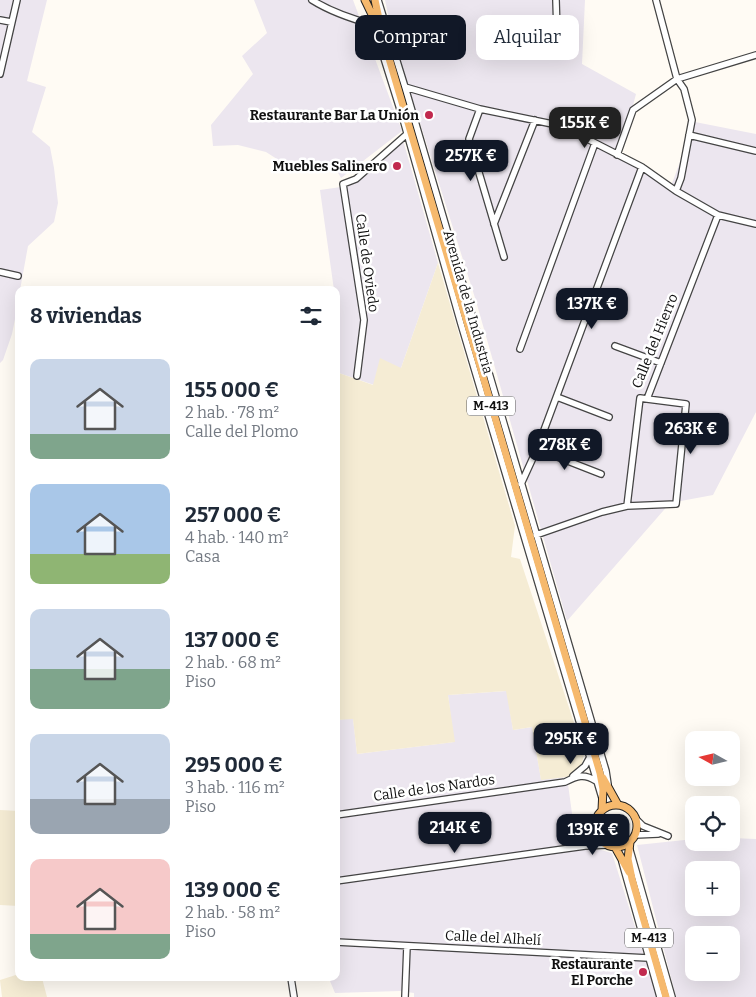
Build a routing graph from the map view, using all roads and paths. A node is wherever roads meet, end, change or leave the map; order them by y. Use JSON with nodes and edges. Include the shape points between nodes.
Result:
{"nodes":[{"id":1,"x":17,"y":0,"type":"edge"},
{"id":2,"x":312,"y":0,"type":"edge"},
{"id":3,"x":365,"y":0,"type":"edge"},
{"id":4,"x":377,"y":0,"type":"edge"},
{"id":5,"x":556,"y":0,"type":"edge"},
{"id":6,"x":656,"y":0,"type":"edge"},
{"id":7,"x":370,"y":11,"type":"junction"},
{"id":8,"x":371,"y":15,"type":"edge"},
{"id":9,"x":372,"y":15,"type":"edge"},
{"id":10,"x":379,"y":15,"type":"edge"},
{"id":11,"x":556,"y":15,"type":"edge"},
{"id":12,"x":355,"y":19,"type":"edge"},
{"id":13,"x":0,"y":20,"type":"edge"},
{"id":14,"x":12,"y":22,"type":"junction"},
{"id":15,"x":756,"y":55,"type":"edge"},
{"id":16,"x":385,"y":60,"type":"edge"},
{"id":17,"x":389,"y":60,"type":"edge"},
{"id":18,"x":0,"y":74,"type":"edge"},
{"id":19,"x":677,"y":79,"type":"junction"},
{"id":20,"x":405,"y":87,"type":"junction"},
{"id":21,"x":480,"y":109,"type":"junction"},
{"id":22,"x":535,"y":120,"type":"junction"},
{"id":23,"x":407,"y":134,"type":"junction"},
{"id":24,"x":689,"y":135,"type":"junction"},
{"id":25,"x":595,"y":143,"type":"junction"},
{"id":26,"x":756,"y":152,"type":"edge"},
{"id":27,"x":617,"y":155,"type":"junction"},
{"id":28,"x":642,"y":167,"type":"junction"},
{"id":29,"x":676,"y":191,"type":"junction"},
{"id":30,"x":718,"y":215,"type":"junction"},
{"id":31,"x":494,"y":224,"type":"junction"},
{"id":32,"x":756,"y":224,"type":"edge"},
{"id":33,"x":504,"y":257,"type":"dead end"},
{"id":34,"x":0,"y":272,"type":"edge"},
{"id":35,"x":18,"y":276,"type":"dead end"},
{"id":36,"x":615,"y":346,"type":"dead end"},
{"id":37,"x":520,"y":349,"type":"dead end"},
{"id":38,"x":661,"y":363,"type":"junction"},
{"id":39,"x":357,"y":376,"type":"dead end"},
{"id":40,"x":557,"y":397,"type":"junction"},
{"id":41,"x":647,"y":399,"type":"junction"},
{"id":42,"x":609,"y":417,"type":"dead end"},
{"id":43,"x":537,"y":450,"type":"junction"},
{"id":44,"x":601,"y":474,"type":"dead end"},
{"id":45,"x":521,"y":484,"type":"junction"},
{"id":46,"x":627,"y":506,"type":"junction"},
{"id":47,"x":536,"y":535,"type":"junction"},
{"id":48,"x":590,"y":757,"type":"junction"},
{"id":49,"x":600,"y":773,"type":"junction"},
{"id":50,"x":596,"y":781,"type":"junction"},
{"id":51,"x":565,"y":782,"type":"junction"},
{"id":52,"x":608,"y":786,"type":"junction"},
{"id":53,"x":603,"y":801,"type":"junction"},
{"id":54,"x":618,"y":805,"type":"junction"},
{"id":55,"x":602,"y":810,"type":"junction"},
{"id":56,"x":340,"y":813,"type":"edge"},
{"id":57,"x":636,"y":819,"type":"junction"},
{"id":58,"x":596,"y":828,"type":"junction"},
{"id":59,"x":635,"y":835,"type":"junction"},
{"id":60,"x":607,"y":844,"type":"junction"},
{"id":61,"x":630,"y":844,"type":"junction"},
{"id":62,"x":615,"y":847,"type":"junction"},
{"id":63,"x":577,"y":848,"type":"junction"},
{"id":64,"x":621,"y":857,"type":"junction"},
{"id":65,"x":632,"y":879,"type":"junction"},
{"id":66,"x":340,"y":880,"type":"edge"},
{"id":67,"x":340,"y":942,"type":"edge"},
{"id":68,"x":407,"y":946,"type":"junction"},
{"id":69,"x":648,"y":958,"type":"junction"},
{"id":70,"x":291,"y":981,"type":"edge"},
{"id":71,"x":294,"y":997,"type":"edge"},
{"id":72,"x":405,"y":997,"type":"edge"},
{"id":73,"x":660,"y":997,"type":"edge"},
{"id":74,"x":666,"y":997,"type":"edge"},
{"id":75,"x":672,"y":997,"type":"edge"}],
"edges":[{"from":1,"to":14,"type":"street"},
{"from":2,"to":12,"type":"street"},
{"from":3,"to":7,"type":"main road","name":"Avenida de la Industria","number":"M-413"},
{"from":4,"to":10,"type":"main road","name":"Avenida de la Industria","number":"M-413"},
{"from":4,"to":20,"type":"street","name":"Avenida de la Industria"},
{"from":5,"to":11,"type":"street"},
{"from":6,"to":19,"type":"street"},
{"from":7,"to":8,"type":"street","name":"Avenida de la Industria"},
{"from":7,"to":9,"type":"main road","name":"Avenida de la Industria","number":"M-413"},
{"from":13,"to":14,"type":"street"},
{"from":14,"to":18,"type":"street"},
{"from":15,"to":19,"type":"street"},
{"from":16,"to":23,"type":"street","name":"Avenida de la Industria"},
{"from":17,"to":49,"type":"main road","name":"Avenida de la Industria","number":"M-413"},
{"from":19,"to":24,"type":"street","via":[[684,89],[692,120]]},
{"from":19,"to":27,"type":"street","via":[[633,110]]},
{"from":20,"to":21,"type":"street"},
{"from":20,"to":45,"type":"street","name":"Avenida de la Industria"},
{"from":21,"to":22,"type":"street"},
{"from":21,"to":31,"type":"street","via":[[469,140]]},
{"from":22,"to":25,"type":"street","via":[[562,126]]},
{"from":22,"to":31,"type":"street"},
{"from":23,"to":39,"type":"street","name":"Calle de Oviedo","via":[[356,179],[343,184],[364,320]]},
{"from":23,"to":48,"type":"street","name":"Avenida de la Industria"},
{"from":24,"to":26,"type":"street"},
{"from":24,"to":29,"type":"street"},
{"from":25,"to":27,"type":"street"},
{"from":25,"to":37,"type":"street"},
{"from":27,"to":28,"type":"street"},
{"from":28,"to":29,"type":"street"},
{"from":28,"to":40,"type":"street"},
{"from":29,"to":30,"type":"street"},
{"from":30,"to":32,"type":"street"},
{"from":30,"to":38,"type":"street","name":"Calle del Hierro"},
{"from":31,"to":33,"type":"street"},
{"from":34,"to":35,"type":"street"},
{"from":36,"to":38,"type":"street"},
{"from":38,"to":41,"type":"street","name":"Calle del Hierro"},
{"from":40,"to":42,"type":"street"},
{"from":40,"to":43,"type":"street"},
{"from":41,"to":46,"type":"street","name":"Calle del Hierro","via":[[640,398]]},
{"from":41,"to":46,"type":"street","via":[[686,404],[676,504]]},
{"from":43,"to":44,"type":"street"},
{"from":43,"to":45,"type":"street"},
{"from":45,"to":47,"type":"street","name":"Avenida de la Industria"},
{"from":46,"to":47,"type":"street"},
{"from":47,"to":52,"type":"street","name":"Avenida de la Industria"},
{"from":48,"to":50,"type":"street","name":"Avenida de la Industria"},
{"from":48,"to":51,"type":"street","via":[[585,766]]},
{"from":49,"to":52,"type":"main road","name":"Avenida de la Industria","number":"M-413"},
{"from":49,"to":53,"type":"main road","name":"Avenida de la Industria","number":"M-413"},
{"from":50,"to":51,"type":"street","name":"Calle de los Nardos","via":[[583,775]]},
{"from":50,"to":53,"type":"street","name":"Avenida de la Industria"},
{"from":51,"to":56,"type":"street","name":"Calle de los Nardos"},
{"from":52,"to":54,"type":"main road","name":"Avenida de la Industria","number":"M-413"},
{"from":53,"to":55,"type":"main road","name":"Avenida de la Industria","number":"M-413"},
{"from":54,"to":55,"type":"main road"},
{"from":54,"to":57,"type":"main road","number":"M-413","via":[[626,807]]},
{"from":55,"to":58,"type":"main road","number":"M-413","via":[[597,816]]},
{"from":57,"to":59,"type":"main road"},
{"from":57,"to":59,"type":"street","via":[[643,826],[668,836],[652,833]]},
{"from":58,"to":60,"type":"main road","via":[[600,840]]},
{"from":58,"to":63,"type":"street"},
{"from":59,"to":61,"type":"main road"},
{"from":60,"to":62,"type":"main road"},
{"from":60,"to":63,"type":"street"},
{"from":61,"to":62,"type":"main road"},
{"from":61,"to":65,"type":"main road","number":"M-413","via":[[628,859]]},
{"from":61,"to":75,"type":"street"},
{"from":62,"to":64,"type":"main road","number":"M-413"},
{"from":63,"to":66,"type":"street"},
{"from":64,"to":65,"type":"main road","number":"M-413"},
{"from":64,"to":69,"type":"street"},
{"from":65,"to":74,"type":"main road","number":"M-413"},
{"from":67,"to":68,"type":"street","name":"Calle del Alhelí"},
{"from":68,"to":69,"type":"street","name":"Calle del Alhelí"},
{"from":68,"to":72,"type":"street"},
{"from":69,"to":73,"type":"street"},
{"from":70,"to":71,"type":"street"}]}
